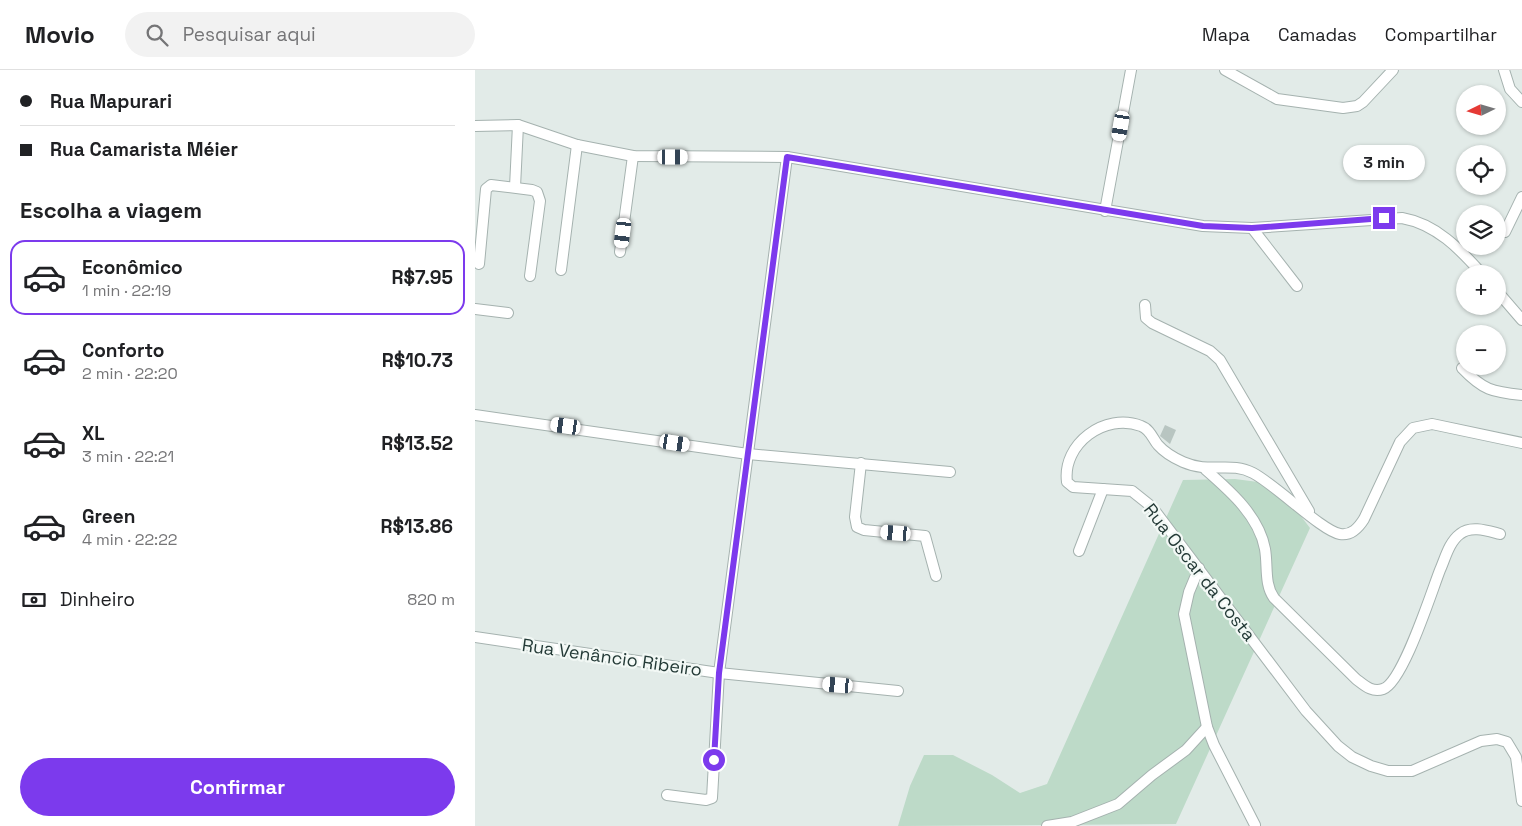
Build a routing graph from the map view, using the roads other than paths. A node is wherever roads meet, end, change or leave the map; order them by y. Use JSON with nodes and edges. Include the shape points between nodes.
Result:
{"nodes":[{"id":1,"x":1131,"y":70,"type":"edge"},
{"id":2,"x":1225,"y":70,"type":"edge"},
{"id":3,"x":1393,"y":70,"type":"edge"},
{"id":4,"x":1504,"y":70,"type":"edge"},
{"id":5,"x":1522,"y":102,"type":"edge"},
{"id":6,"x":518,"y":125,"type":"junction"},
{"id":7,"x":475,"y":126,"type":"edge"},
{"id":8,"x":577,"y":145,"type":"junction"},
{"id":9,"x":633,"y":156,"type":"junction"},
{"id":10,"x":787,"y":157,"type":"junction"},
{"id":11,"x":515,"y":187,"type":"junction"},
{"id":12,"x":1522,"y":197,"type":"edge"},
{"id":13,"x":1105,"y":211,"type":"junction"},
{"id":14,"x":1252,"y":228,"type":"junction"},
{"id":15,"x":1506,"y":230,"type":"edge"},
{"id":16,"x":620,"y":252,"type":"dead end"},
{"id":17,"x":479,"y":264,"type":"dead end"},
{"id":18,"x":1473,"y":265,"type":"edge"},
{"id":19,"x":561,"y":270,"type":"dead end"},
{"id":20,"x":530,"y":276,"type":"dead end"},
{"id":21,"x":1297,"y":286,"type":"dead end"},
{"id":22,"x":1506,"y":301,"type":"edge"},
{"id":23,"x":1145,"y":305,"type":"dead end"},
{"id":24,"x":475,"y":309,"type":"edge"},
{"id":25,"x":509,"y":314,"type":"dead end"},
{"id":26,"x":1522,"y":320,"type":"edge"},
{"id":27,"x":1468,"y":375,"type":"edge"},
{"id":28,"x":1522,"y":395,"type":"edge"},
{"id":29,"x":475,"y":415,"type":"edge"},
{"id":30,"x":1522,"y":443,"type":"edge"},
{"id":31,"x":748,"y":454,"type":"junction"},
{"id":32,"x":861,"y":463,"type":"junction"},
{"id":33,"x":1206,"y":470,"type":"junction"},
{"id":34,"x":950,"y":472,"type":"dead end"},
{"id":35,"x":1103,"y":489,"type":"junction"},
{"id":36,"x":1312,"y":516,"type":"junction"},
{"id":37,"x":1500,"y":534,"type":"dead end"},
{"id":38,"x":1079,"y":551,"type":"dead end"},
{"id":39,"x":1199,"y":568,"type":"junction"},
{"id":40,"x":936,"y":576,"type":"dead end"},
{"id":41,"x":475,"y":637,"type":"edge"},
{"id":42,"x":719,"y":673,"type":"junction"},
{"id":43,"x":898,"y":691,"type":"dead end"},
{"id":44,"x":1207,"y":727,"type":"junction"},
{"id":45,"x":667,"y":795,"type":"dead end"},
{"id":46,"x":1522,"y":801,"type":"edge"},
{"id":47,"x":1255,"y":825,"type":"dead end"},
{"id":48,"x":1047,"y":826,"type":"edge"}],
"edges":[{"from":1,"to":13,"type":"street"},
{"from":2,"to":3,"type":"street","via":[[1277,98],[1343,108],[1363,102]]},
{"from":4,"to":5,"type":"street","via":[[1510,89]]},
{"from":6,"to":7,"type":"street"},
{"from":6,"to":8,"type":"street"},
{"from":6,"to":11,"type":"street"},
{"from":8,"to":9,"type":"street"},
{"from":8,"to":19,"type":"street"},
{"from":9,"to":10,"type":"street"},
{"from":9,"to":16,"type":"street"},
{"from":10,"to":13,"type":"street"},
{"from":10,"to":31,"type":"street"},
{"from":11,"to":17,"type":"street","via":[[491,185],[485,189]]},
{"from":11,"to":20,"type":"street","via":[[537,192],[540,201]]},
{"from":12,"to":15,"type":"street"},
{"from":13,"to":14,"type":"street","via":[[1203,226]]},
{"from":14,"to":18,"type":"street","via":[[1384,218],[1419,220],[1432,227]]},
{"from":14,"to":21,"type":"street"},
{"from":22,"to":26,"type":"street"},
{"from":23,"to":36,"type":"street","via":[[1146,318],[1152,323],[1220,360]]},
{"from":24,"to":25,"type":"street"},
{"from":27,"to":28,"type":"street","via":[[1492,392]]},
{"from":29,"to":31,"type":"street"},
{"from":30,"to":36,"type":"street","name":"Rua Oscar da Costa","via":[[1432,424],[1413,428],[1400,442],[1358,527],[1340,534]]},
{"from":31,"to":32,"type":"street"},
{"from":31,"to":42,"type":"street"},
{"from":32,"to":34,"type":"street"},
{"from":32,"to":40,"type":"street","via":[[855,517],[857,527],[925,536]]},
{"from":33,"to":35,"type":"street","name":"Rua Oscar da Costa","via":[[1165,452],[1141,426],[1110,424],[1095,429],[1084,438],[1066,472],[1067,482],[1073,487]]},
{"from":33,"to":36,"type":"street","name":"Rua Oscar da Costa","via":[[1235,468],[1251,472],[1278,488]]},
{"from":33,"to":37,"type":"street","via":[[1238,500],[1259,532],[1265,546],[1269,587],[1274,598],[1355,679],[1377,690],[1385,689],[1400,671],[1446,554],[1459,534],[1469,529]]},
{"from":35,"to":38,"type":"street"},
{"from":35,"to":39,"type":"street","name":"Rua Oscar da Costa","via":[[1132,491],[1141,497]]},
{"from":39,"to":44,"type":"street","via":[[1184,614]]},
{"from":39,"to":46,"type":"street","name":"Rua Oscar da Costa","via":[[1306,711],[1352,757],[1388,771],[1412,771],[1481,740],[1497,739],[1507,742],[1516,757]]},
{"from":41,"to":42,"type":"street","name":"Rua Venâncio Ribeiro"},
{"from":42,"to":43,"type":"street","name":"Rua Venâncio Ribeiro"},
{"from":42,"to":45,"type":"street","via":[[712,798]]},
{"from":44,"to":47,"type":"street"},
{"from":44,"to":48,"type":"street","via":[[1186,750],[1118,804],[1072,822]]}]}
